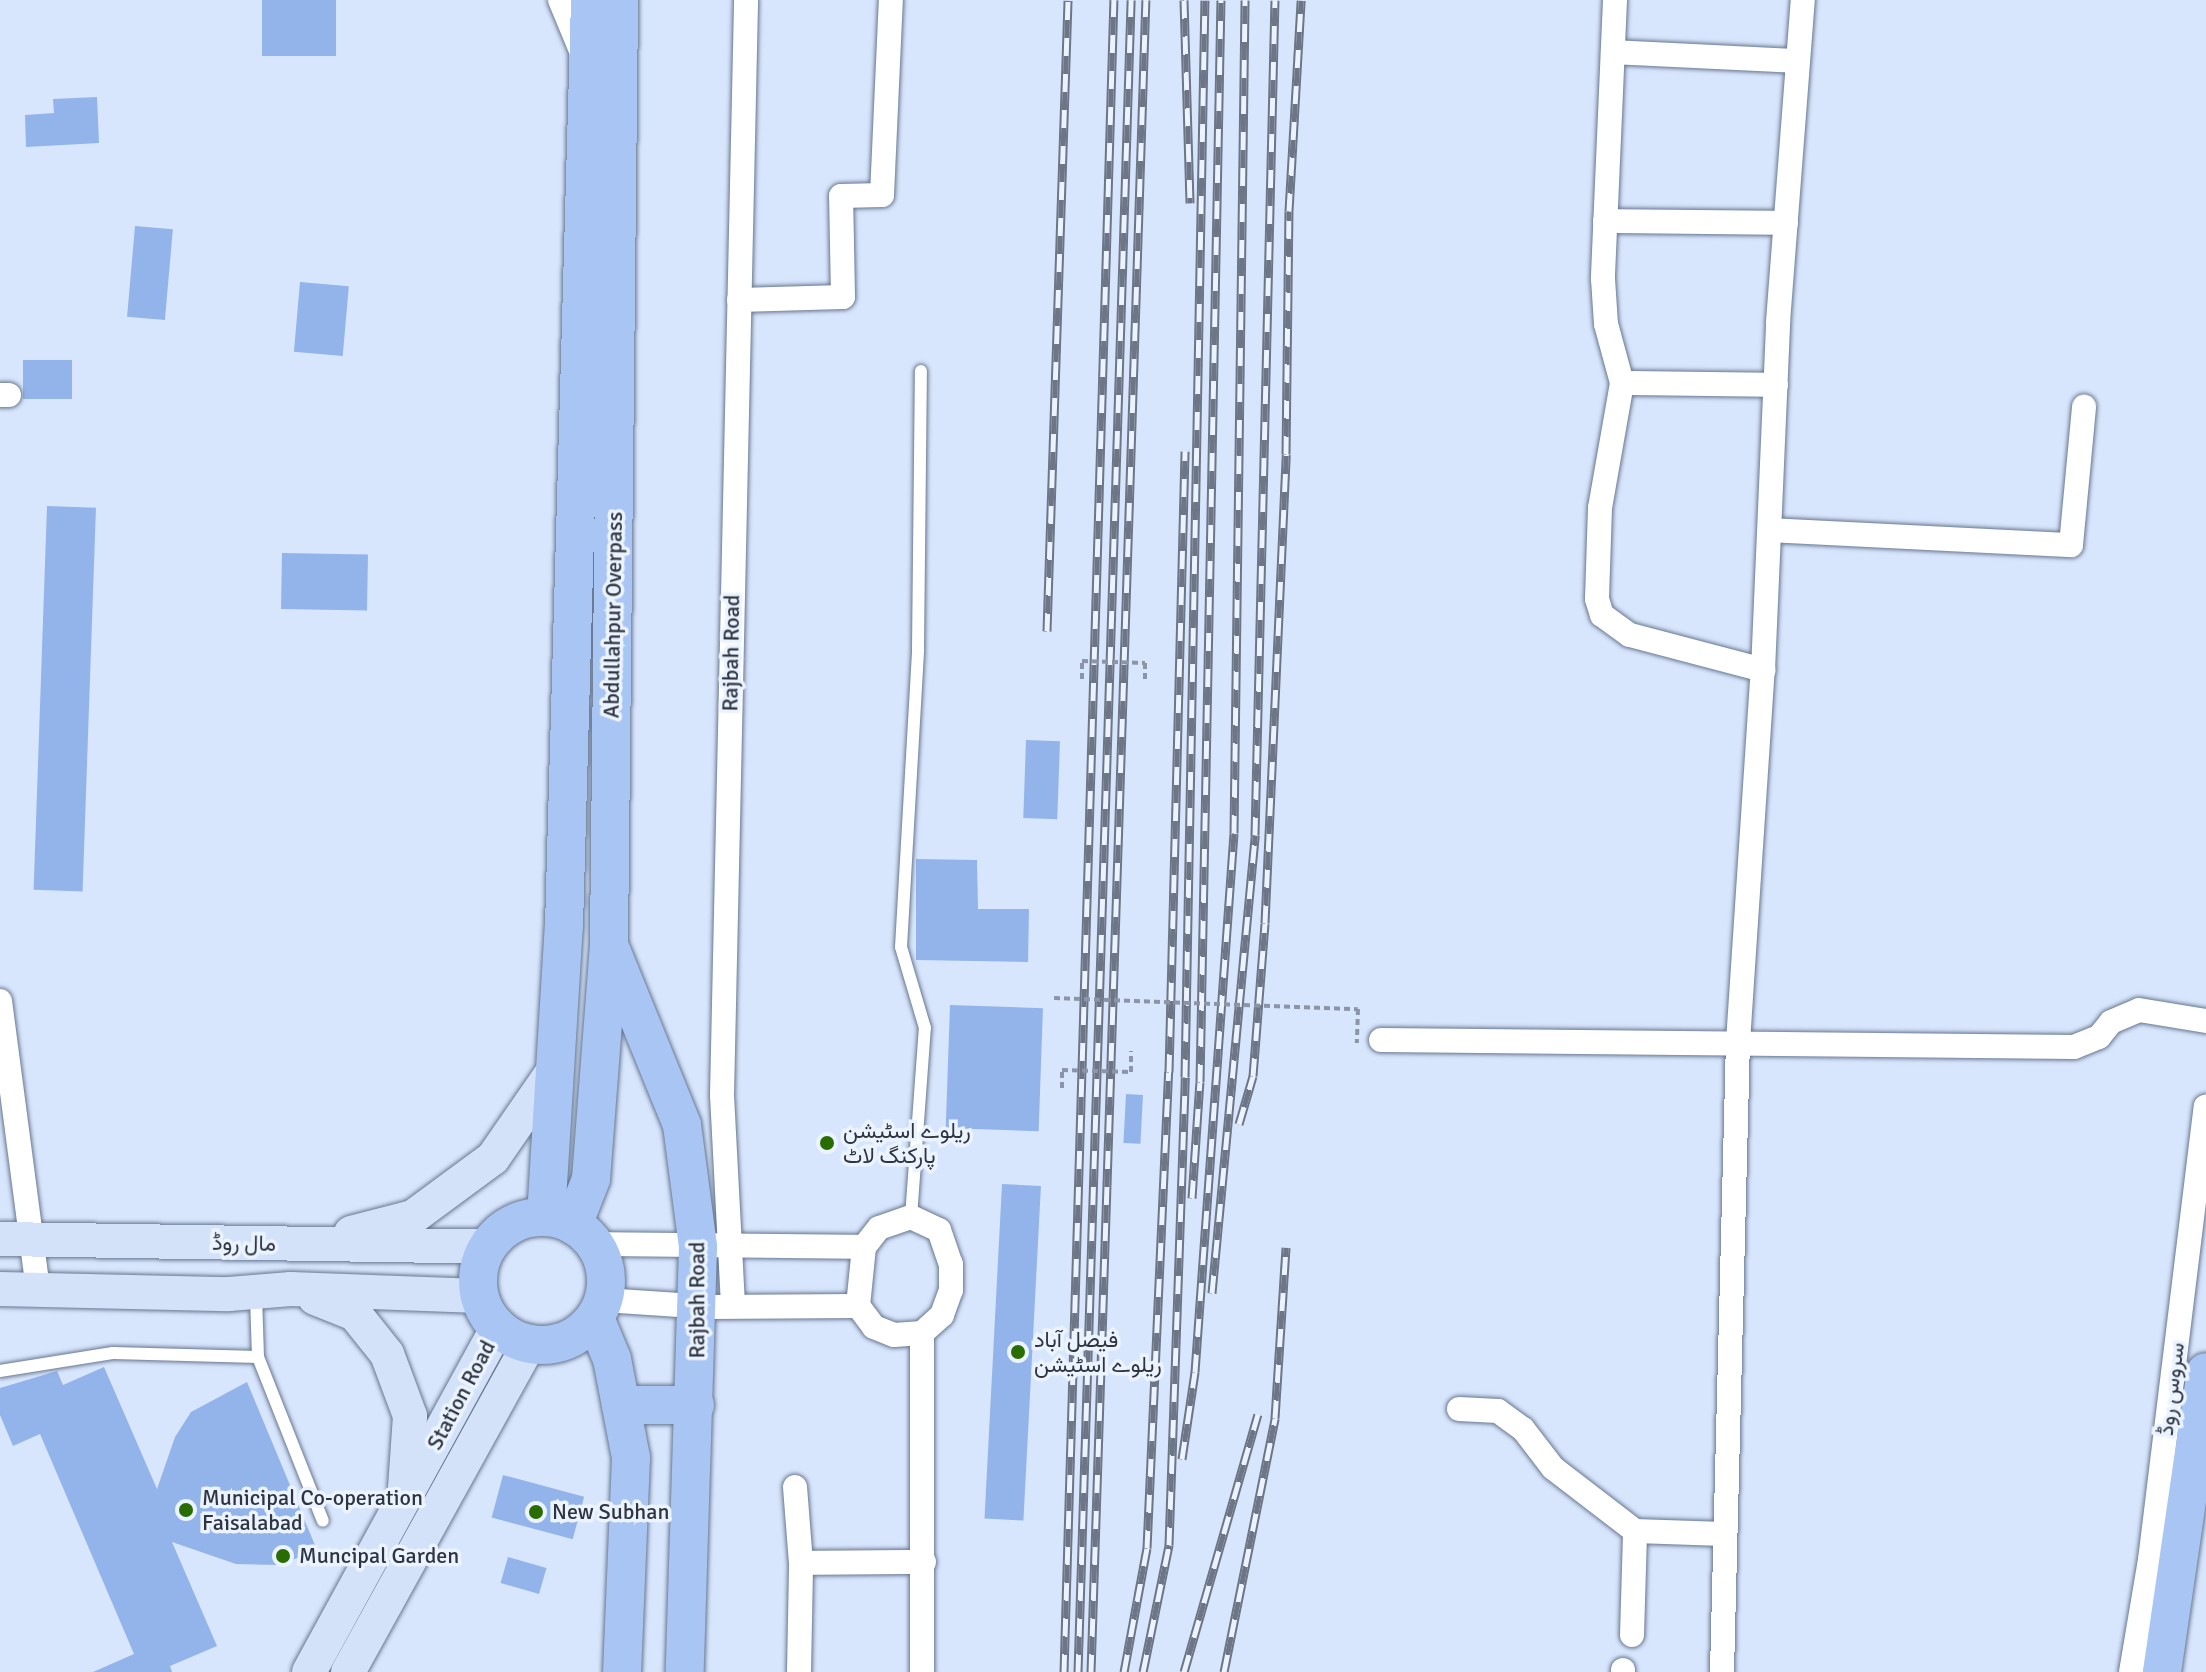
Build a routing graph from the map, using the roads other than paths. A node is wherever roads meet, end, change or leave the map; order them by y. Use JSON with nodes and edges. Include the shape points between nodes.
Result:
{"nodes":[{"id":1,"x":560,"y":0,"type":"edge"},
{"id":2,"x":590,"y":0,"type":"edge"},
{"id":3,"x":619,"y":0,"type":"edge"},
{"id":4,"x":746,"y":0,"type":"edge"},
{"id":5,"x":891,"y":0,"type":"edge"},
{"id":6,"x":1615,"y":0,"type":"edge"},
{"id":7,"x":1803,"y":0,"type":"edge"},
{"id":8,"x":1613,"y":52,"type":"junction"},
{"id":9,"x":1798,"y":61,"type":"junction"},
{"id":10,"x":588,"y":66,"type":"junction"},
{"id":11,"x":1605,"y":221,"type":"junction"},
{"id":12,"x":1786,"y":223,"type":"junction"},
{"id":13,"x":739,"y":300,"type":"junction"},
{"id":14,"x":921,"y":371,"type":"dead end"},
{"id":15,"x":1622,"y":383,"type":"junction"},
{"id":16,"x":1776,"y":385,"type":"junction"},
{"id":17,"x":2084,"y":407,"type":"dead end"},
{"id":18,"x":1770,"y":530,"type":"junction"},
{"id":19,"x":1763,"y":670,"type":"junction"},
{"id":20,"x":609,"y":943,"type":"junction"},
{"id":21,"x":0,"y":1001,"type":"edge"},
{"id":22,"x":2206,"y":1021,"type":"edge"},
{"id":23,"x":1369,"y":1042,"type":"road end"},
{"id":24,"x":1738,"y":1042,"type":"junction"},
{"id":25,"x":556,"y":1067,"type":"junction"},
{"id":26,"x":2206,"y":1106,"type":"edge"},
{"id":27,"x":911,"y":1217,"type":"junction"},
{"id":28,"x":571,"y":1229,"type":"junction"},
{"id":29,"x":16,"y":1240,"type":"edge"},
{"id":30,"x":308,"y":1245,"type":"junction"},
{"id":31,"x":713,"y":1246,"type":"junction"},
{"id":32,"x":487,"y":1247,"type":"junction"},
{"id":33,"x":864,"y":1247,"type":"junction"},
{"id":34,"x":0,"y":1289,"type":"edge"},
{"id":35,"x":291,"y":1289,"type":"junction"},
{"id":36,"x":38,"y":1290,"type":"junction"},
{"id":37,"x":256,"y":1292,"type":"junction"},
{"id":38,"x":715,"y":1305,"type":"junction"},
{"id":39,"x":858,"y":1306,"type":"junction"},
{"id":40,"x":599,"y":1309,"type":"junction"},
{"id":41,"x":502,"y":1323,"type":"junction"},
{"id":42,"x":922,"y":1333,"type":"junction"},
{"id":43,"x":258,"y":1357,"type":"junction"},
{"id":44,"x":0,"y":1371,"type":"edge"},
{"id":45,"x":2206,"y":1372,"type":"edge"},
{"id":46,"x":621,"y":1405,"type":"junction"},
{"id":47,"x":695,"y":1405,"type":"junction"},
{"id":48,"x":1459,"y":1409,"type":"dead end"},
{"id":49,"x":2206,"y":1438,"type":"edge"},
{"id":50,"x":795,"y":1487,"type":"dead end"},
{"id":51,"x":404,"y":1503,"type":"junction"},
{"id":52,"x":323,"y":1521,"type":"dead end"},
{"id":53,"x":1635,"y":1531,"type":"junction"},
{"id":54,"x":1724,"y":1534,"type":"junction"},
{"id":55,"x":2183,"y":1542,"type":"junction"},
{"id":56,"x":924,"y":1562,"type":"junction"},
{"id":57,"x":801,"y":1563,"type":"junction"},
{"id":58,"x":1632,"y":1635,"type":"dead end"},
{"id":59,"x":309,"y":1672,"type":"edge"},
{"id":60,"x":348,"y":1672,"type":"edge"},
{"id":61,"x":622,"y":1672,"type":"edge"},
{"id":62,"x":685,"y":1672,"type":"edge"},
{"id":63,"x":799,"y":1672,"type":"edge"},
{"id":64,"x":922,"y":1672,"type":"edge"},
{"id":65,"x":1722,"y":1672,"type":"edge"},
{"id":66,"x":2131,"y":1672,"type":"edge"},
{"id":67,"x":2162,"y":1672,"type":"edge"}],
"edges":[{"from":1,"to":10,"type":"street"},
{"from":2,"to":10,"type":"main road","name":"Abdullahpur Overpass"},
{"from":3,"to":20,"type":"main road","name":"Abdullahpur Overpass"},
{"from":4,"to":13,"type":"street","name":"Rajbah Road"},
{"from":5,"to":13,"type":"street","via":[[882,195],[841,196],[843,297]]},
{"from":6,"to":8,"type":"street"},
{"from":7,"to":9,"type":"street"},
{"from":8,"to":9,"type":"street"},
{"from":8,"to":11,"type":"street"},
{"from":9,"to":12,"type":"street"},
{"from":10,"to":25,"type":"main road","name":"Abdullahpur Overpass"},
{"from":11,"to":12,"type":"street"},
{"from":11,"to":15,"type":"street","via":[[1606,324]]},
{"from":12,"to":16,"type":"street"},
{"from":13,"to":31,"type":"street","name":"Rajbah Road","via":[[722,1095]]},
{"from":14,"to":27,"type":"lane","via":[[918,649],[901,947],[925,1028]]},
{"from":15,"to":16,"type":"street"},
{"from":15,"to":19,"type":"street","via":[[1600,508],[1597,599],[1602,615],[1630,635]]},
{"from":16,"to":18,"type":"street"},
{"from":17,"to":18,"type":"street","via":[[2071,545]]},
{"from":18,"to":19,"type":"street"},
{"from":19,"to":24,"type":"street"},
{"from":20,"to":28,"type":"main road","name":"Abdullahpur Overpass","via":[[591,1179]]},
{"from":20,"to":31,"type":"main road","name":"Rajbah Road","via":[[682,1125]]},
{"from":21,"to":29,"type":"street"},
{"from":22,"to":24,"type":"street","via":[[2139,1010],[2074,1047]]},
{"from":23,"to":24,"type":"street"},
{"from":24,"to":54,"type":"street"},
{"from":25,"to":28,"type":"main road","name":"Abdullahpur Overpass"},
{"from":25,"to":30,"type":"main road","via":[[499,1151],[413,1217]]},
{"from":26,"to":66,"type":"street","name":"سروس روڈ","via":[[2150,1560]]},
{"from":27,"to":33,"type":"street","via":[[879,1228]]},
{"from":27,"to":42,"type":"street","via":[[939,1230],[951,1264],[949,1304]]},
{"from":28,"to":31,"type":"street"},
{"from":28,"to":32,"type":"main road","via":[[512,1224]]},
{"from":28,"to":40,"type":"main road","via":[[603,1262]]},
{"from":29,"to":30,"type":"main road","name":"مال روڈ"},
{"from":29,"to":36,"type":"street"},
{"from":30,"to":32,"type":"main road","name":"مال روڈ"},
{"from":31,"to":33,"type":"street"},
{"from":31,"to":38,"type":"main road","name":"Rajbah Road"},
{"from":32,"to":41,"type":"main road","via":[[480,1262]]},
{"from":33,"to":39,"type":"street"},
{"from":34,"to":36,"type":"main road"},
{"from":35,"to":37,"type":"main road"},
{"from":35,"to":41,"type":"main road"},
{"from":35,"to":51,"type":"main road","via":[[355,1314],[387,1354],[410,1416]]},
{"from":36,"to":37,"type":"main road"},
{"from":37,"to":43,"type":"lane"},
{"from":38,"to":39,"type":"street"},
{"from":38,"to":40,"type":"street"},
{"from":38,"to":47,"type":"main road","name":"Rajbah Road"},
{"from":39,"to":42,"type":"street","via":[[863,1318],[884,1331]]},
{"from":40,"to":41,"type":"main road","via":[[565,1341]]},
{"from":40,"to":46,"type":"main road"},
{"from":41,"to":51,"type":"main road","name":"Station Road"},
{"from":41,"to":60,"type":"main road","name":"Station Road"},
{"from":42,"to":56,"type":"street"},
{"from":43,"to":44,"type":"lane","via":[[113,1353]]},
{"from":43,"to":52,"type":"lane"},
{"from":45,"to":55,"type":"main road"},
{"from":46,"to":47,"type":"main road"},
{"from":46,"to":61,"type":"main road","via":[[631,1458]]},
{"from":47,"to":62,"type":"main road","name":"Rajbah Road"},
{"from":48,"to":53,"type":"street","via":[[1498,1411],[1523,1429],[1553,1468]]},
{"from":49,"to":55,"type":"main road"},
{"from":50,"to":57,"type":"street"},
{"from":51,"to":59,"type":"main road","name":"Station Road"},
{"from":53,"to":54,"type":"street"},
{"from":53,"to":58,"type":"street"},
{"from":54,"to":65,"type":"street"},
{"from":55,"to":67,"type":"main road"},
{"from":56,"to":57,"type":"street"},
{"from":56,"to":64,"type":"street"},
{"from":57,"to":63,"type":"street"}]}
